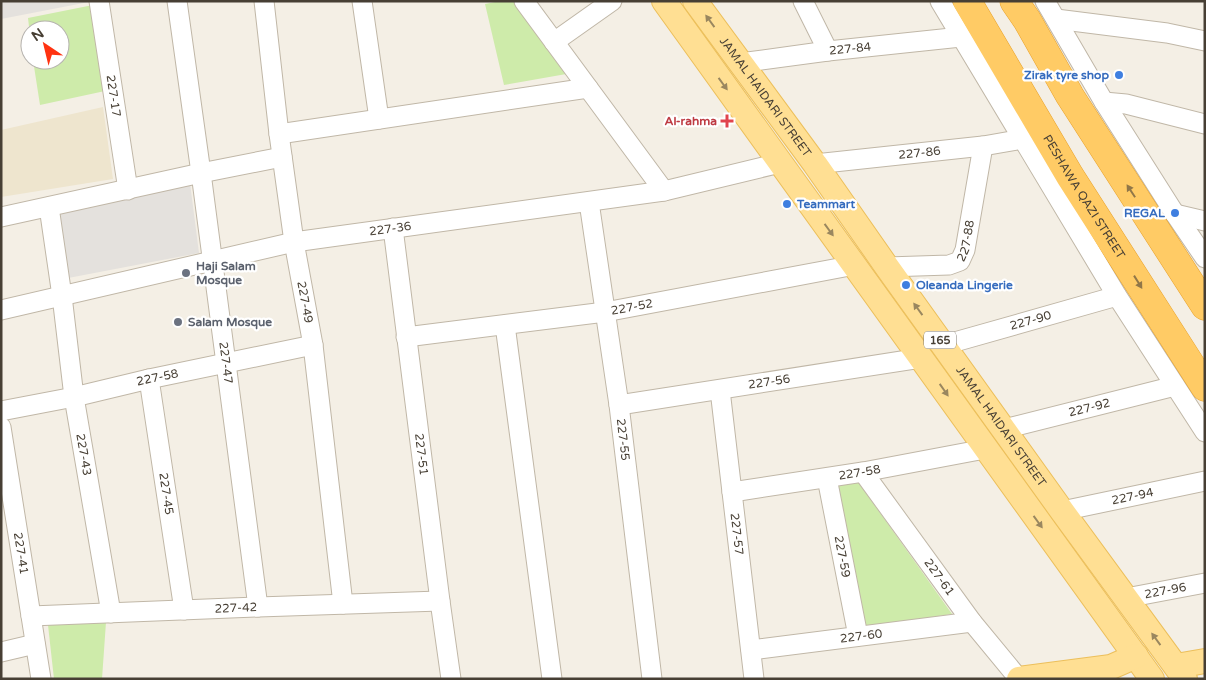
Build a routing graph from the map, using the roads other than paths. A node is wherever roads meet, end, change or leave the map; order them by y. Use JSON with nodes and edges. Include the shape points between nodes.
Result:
{"nodes":[{"id":1,"x":99,"y":1,"type":"edge"},
{"id":2,"x":177,"y":1,"type":"edge"},
{"id":3,"x":264,"y":1,"type":"edge"},
{"id":4,"x":362,"y":1,"type":"edge"},
{"id":5,"x":524,"y":1,"type":"edge"},
{"id":6,"x":612,"y":1,"type":"edge"},
{"id":7,"x":664,"y":1,"type":"edge"},
{"id":8,"x":696,"y":1,"type":"edge"},
{"id":9,"x":803,"y":1,"type":"edge"},
{"id":10,"x":940,"y":1,"type":"edge"},
{"id":11,"x":967,"y":1,"type":"edge"},
{"id":12,"x":1045,"y":1,"type":"edge"},
{"id":13,"x":1020,"y":11,"type":"edge"},
{"id":14,"x":1056,"y":19,"type":"junction"},
{"id":15,"x":961,"y":36,"type":"junction"},
{"id":16,"x":990,"y":40,"type":"junction"},
{"id":17,"x":1205,"y":41,"type":"edge"},
{"id":18,"x":554,"y":42,"type":"junction"},
{"id":19,"x":828,"y":51,"type":"junction"},
{"id":20,"x":740,"y":63,"type":"junction"},
{"id":21,"x":588,"y":88,"type":"junction"},
{"id":22,"x":1070,"y":96,"type":"junction"},
{"id":23,"x":1104,"y":102,"type":"junction"},
{"id":24,"x":380,"y":119,"type":"junction"},
{"id":25,"x":1205,"y":124,"type":"edge"},
{"id":26,"x":1029,"y":129,"type":"junction"},
{"id":27,"x":279,"y":134,"type":"junction"},
{"id":28,"x":983,"y":146,"type":"junction"},
{"id":29,"x":282,"y":157,"type":"junction"},
{"id":30,"x":780,"y":163,"type":"junction"},
{"id":31,"x":815,"y":164,"type":"junction"},
{"id":32,"x":201,"y":173,"type":"junction"},
{"id":33,"x":128,"y":190,"type":"junction"},
{"id":34,"x":664,"y":191,"type":"junction"},
{"id":35,"x":589,"y":202,"type":"junction"},
{"id":36,"x":49,"y":207,"type":"junction"},
{"id":37,"x":1175,"y":214,"type":"junction"},
{"id":38,"x":1,"y":217,"type":"edge"},
{"id":39,"x":1205,"y":221,"type":"edge"},
{"id":40,"x":393,"y":228,"type":"junction"},
{"id":41,"x":294,"y":242,"type":"junction"},
{"id":42,"x":1205,"y":258,"type":"edge"},
{"id":43,"x":212,"y":261,"type":"junction"},
{"id":44,"x":855,"y":265,"type":"junction"},
{"id":45,"x":892,"y":273,"type":"junction"},
{"id":46,"x":874,"y":294,"type":"junction"},
{"id":47,"x":62,"y":296,"type":"junction"},
{"id":48,"x":1117,"y":296,"type":"junction"},
{"id":49,"x":1205,"y":306,"type":"edge"},
{"id":50,"x":1,"y":310,"type":"edge"},
{"id":51,"x":605,"y":312,"type":"junction"},
{"id":52,"x":505,"y":325,"type":"junction"},
{"id":53,"x":406,"y":338,"type":"junction"},
{"id":54,"x":313,"y":345,"type":"junction"},
{"id":55,"x":944,"y":345,"type":"junction"},
{"id":56,"x":921,"y":358,"type":"junction"},
{"id":57,"x":226,"y":363,"type":"junction"},
{"id":58,"x":149,"y":379,"type":"junction"},
{"id":59,"x":1175,"y":386,"type":"junction"},
{"id":60,"x":1205,"y":387,"type":"edge"},
{"id":61,"x":720,"y":390,"type":"junction"},
{"id":62,"x":74,"y":397,"type":"junction"},
{"id":63,"x":619,"y":405,"type":"junction"},
{"id":64,"x":1,"y":411,"type":"edge"},
{"id":65,"x":1,"y":427,"type":"edge"},
{"id":66,"x":1004,"y":428,"type":"junction"},
{"id":67,"x":1205,"y":432,"type":"edge"},
{"id":68,"x":985,"y":449,"type":"junction"},
{"id":69,"x":863,"y":472,"type":"junction"},
{"id":70,"x":827,"y":478,"type":"junction"},
{"id":71,"x":1205,"y":481,"type":"edge"},
{"id":72,"x":732,"y":492,"type":"junction"},
{"id":73,"x":1062,"y":511,"type":"junction"},
{"id":74,"x":1205,"y":583,"type":"edge"},
{"id":75,"x":1126,"y":598,"type":"junction"},
{"id":76,"x":440,"y":601,"type":"junction"},
{"id":77,"x":343,"y":604,"type":"junction"},
{"id":78,"x":258,"y":606,"type":"junction"},
{"id":79,"x":184,"y":610,"type":"junction"},
{"id":80,"x":111,"y":613,"type":"junction"},
{"id":81,"x":31,"y":616,"type":"junction"},
{"id":82,"x":972,"y":622,"type":"junction"},
{"id":83,"x":858,"y":636,"type":"junction"},
{"id":84,"x":35,"y":644,"type":"junction"},
{"id":85,"x":751,"y":650,"type":"junction"},
{"id":86,"x":1,"y":652,"type":"edge"},
{"id":87,"x":1132,"y":665,"type":"edge"},
{"id":88,"x":1194,"y":669,"type":"edge"},
{"id":89,"x":41,"y":679,"type":"edge"},
{"id":90,"x":451,"y":679,"type":"edge"},
{"id":91,"x":552,"y":679,"type":"edge"},
{"id":92,"x":652,"y":679,"type":"edge"},
{"id":93,"x":754,"y":679,"type":"edge"},
{"id":94,"x":1019,"y":679,"type":"edge"},
{"id":95,"x":1152,"y":679,"type":"edge"}],
"edges":[{"from":1,"to":33,"type":"street","name":"227-17"},
{"from":2,"to":32,"type":"street","name":"227-47"},
{"from":3,"to":27,"type":"street","name":"227-49"},
{"from":4,"to":24,"type":"street"},
{"from":5,"to":18,"type":"street"},
{"from":6,"to":18,"type":"street"},
{"from":7,"to":30,"type":"main road","name":"JAMAL HAIDARI STREET","number":"165","one_way":true},
{"from":20,"to":8,"type":"main road","name":"JAMAL HAIDARI STREET","number":"165","one_way":true},
{"from":9,"to":19,"type":"street"},
{"from":10,"to":15,"type":"street"},
{"from":11,"to":16,"type":"highway","name":"PESHAWA QAZI STREET"},
{"from":12,"to":14,"type":"street"},
{"from":13,"to":16,"type":"highway","via":[[1029,26],[1029,33],[1019,47],[1005,50]]},
{"from":13,"to":22,"type":"highway"},
{"from":14,"to":17,"type":"street"},
{"from":14,"to":23,"type":"street"},
{"from":15,"to":19,"type":"street","name":"227-84"},
{"from":15,"to":26,"type":"street"},
{"from":16,"to":26,"type":"highway","name":"PESHAWA QAZI STREET"},
{"from":18,"to":21,"type":"street"},
{"from":19,"to":20,"type":"street","name":"227-84"},
{"from":20,"to":31,"type":"main road","name":"JAMAL HAIDARI STREET","number":"165"},
{"from":21,"to":24,"type":"street"},
{"from":21,"to":34,"type":"street"},
{"from":22,"to":26,"type":"highway","via":[[1058,89],[1038,96]]},
{"from":49,"to":22,"type":"highway","one_way":true},
{"from":23,"to":25,"type":"street","via":[[1126,104]]},
{"from":23,"to":37,"type":"street"},
{"from":24,"to":27,"type":"street"},
{"from":26,"to":28,"type":"street","name":"227-86"},
{"from":26,"to":48,"type":"street"},
{"from":26,"to":60,"type":"highway","name":"PESHAWA QAZI STREET","one_way":true,"via":[[1070,176]]},
{"from":27,"to":29,"type":"street","name":"227-49"},
{"from":28,"to":31,"type":"street","name":"227-86"},
{"from":28,"to":45,"type":"street","name":"227-88","via":[[966,250],[960,261]]},
{"from":29,"to":32,"type":"street"},
{"from":29,"to":41,"type":"street","name":"227-49"},
{"from":30,"to":34,"type":"street","name":"227-36"},
{"from":30,"to":44,"type":"main road","name":"JAMAL HAIDARI STREET","number":"165","one_way":true},
{"from":31,"to":45,"type":"main road","name":"JAMAL HAIDARI STREET","number":"165"},
{"from":32,"to":33,"type":"street"},
{"from":32,"to":43,"type":"street","name":"227-47"},
{"from":33,"to":36,"type":"street"},
{"from":34,"to":35,"type":"street","name":"227-36"},
{"from":35,"to":40,"type":"street","name":"227-36"},
{"from":35,"to":51,"type":"street","name":"227-55"},
{"from":36,"to":38,"type":"street"},
{"from":36,"to":47,"type":"street","name":"227-43"},
{"from":37,"to":39,"type":"street"},
{"from":37,"to":42,"type":"street"},
{"from":40,"to":41,"type":"street","name":"227-36"},
{"from":40,"to":53,"type":"street","name":"227-51"},
{"from":41,"to":43,"type":"street","name":"227-36"},
{"from":41,"to":54,"type":"street","name":"227-49"},
{"from":43,"to":47,"type":"street","name":"227-36"},
{"from":43,"to":57,"type":"street","name":"227-47"},
{"from":44,"to":46,"type":"main road","name":"JAMAL HAIDARI STREET","number":"165"},
{"from":44,"to":51,"type":"street","name":"227-52"},
{"from":45,"to":46,"type":"main road"},
{"from":55,"to":45,"type":"main road","name":"JAMAL HAIDARI STREET","number":"165","one_way":true},
{"from":46,"to":56,"type":"main road","name":"JAMAL HAIDARI STREET","number":"165"},
{"from":47,"to":50,"type":"street","name":"227-36"},
{"from":47,"to":62,"type":"street","name":"227-43"},
{"from":48,"to":55,"type":"street","name":"227-90"},
{"from":48,"to":59,"type":"street"},
{"from":51,"to":52,"type":"street","name":"227-52"},
{"from":51,"to":63,"type":"street","name":"227-55"},
{"from":52,"to":53,"type":"street","name":"227-52"},
{"from":52,"to":91,"type":"street"},
{"from":53,"to":76,"type":"street","name":"227-51"},
{"from":54,"to":57,"type":"street","name":"227-58"},
{"from":54,"to":77,"type":"street","name":"227-49"},
{"from":55,"to":66,"type":"main road","name":"JAMAL HAIDARI STREET","number":"165"},
{"from":56,"to":61,"type":"street","name":"227-56"},
{"from":56,"to":68,"type":"main road","name":"JAMAL HAIDARI STREET","number":"165","one_way":true},
{"from":57,"to":58,"type":"street","name":"227-58"},
{"from":57,"to":78,"type":"street","name":"227-47"},
{"from":58,"to":62,"type":"street","name":"227-58"},
{"from":58,"to":79,"type":"street","name":"227-45"},
{"from":59,"to":66,"type":"street","name":"227-92"},
{"from":59,"to":67,"type":"street"},
{"from":61,"to":63,"type":"street","name":"227-56"},
{"from":61,"to":72,"type":"street","name":"227-57"},
{"from":62,"to":64,"type":"street","name":"227-58"},
{"from":62,"to":80,"type":"street","name":"227-43"},
{"from":63,"to":92,"type":"street","name":"227-55"},
{"from":65,"to":81,"type":"street","name":"227-41"},
{"from":66,"to":73,"type":"main road","name":"JAMAL HAIDARI STREET","number":"165"},
{"from":68,"to":69,"type":"street","name":"227-58"},
{"from":68,"to":87,"type":"main road","name":"JAMAL HAIDARI STREET","number":"165","one_way":true},
{"from":69,"to":70,"type":"street","name":"227-58"},
{"from":69,"to":82,"type":"street","name":"227-61"},
{"from":70,"to":72,"type":"street","name":"227-58"},
{"from":70,"to":83,"type":"street","name":"227-59"},
{"from":71,"to":73,"type":"street","name":"227-94"},
{"from":72,"to":85,"type":"street","name":"227-57"},
{"from":73,"to":75,"type":"main road","name":"JAMAL HAIDARI STREET","number":"165"},
{"from":74,"to":75,"type":"street","name":"227-96"},
{"from":88,"to":75,"type":"main road","name":"JAMAL HAIDARI STREET","number":"165","one_way":true},
{"from":76,"to":77,"type":"street","name":"227-42"},
{"from":76,"to":90,"type":"street","name":"227-51"},
{"from":77,"to":78,"type":"street","name":"227-42"},
{"from":78,"to":79,"type":"street","name":"227-42"},
{"from":79,"to":80,"type":"street","name":"227-42"},
{"from":80,"to":81,"type":"street","name":"227-42"},
{"from":81,"to":84,"type":"street","name":"227-41"},
{"from":82,"to":83,"type":"street","name":"227-60"},
{"from":82,"to":94,"type":"street","name":"227-61"},
{"from":83,"to":85,"type":"street","name":"227-60"},
{"from":84,"to":86,"type":"street"},
{"from":84,"to":89,"type":"street","name":"227-41"},
{"from":85,"to":93,"type":"street","name":"227-57"},
{"from":87,"to":94,"type":"main road"},
{"from":87,"to":95,"type":"main road","name":"JAMAL HAIDARI STREET","number":"165"}]}
